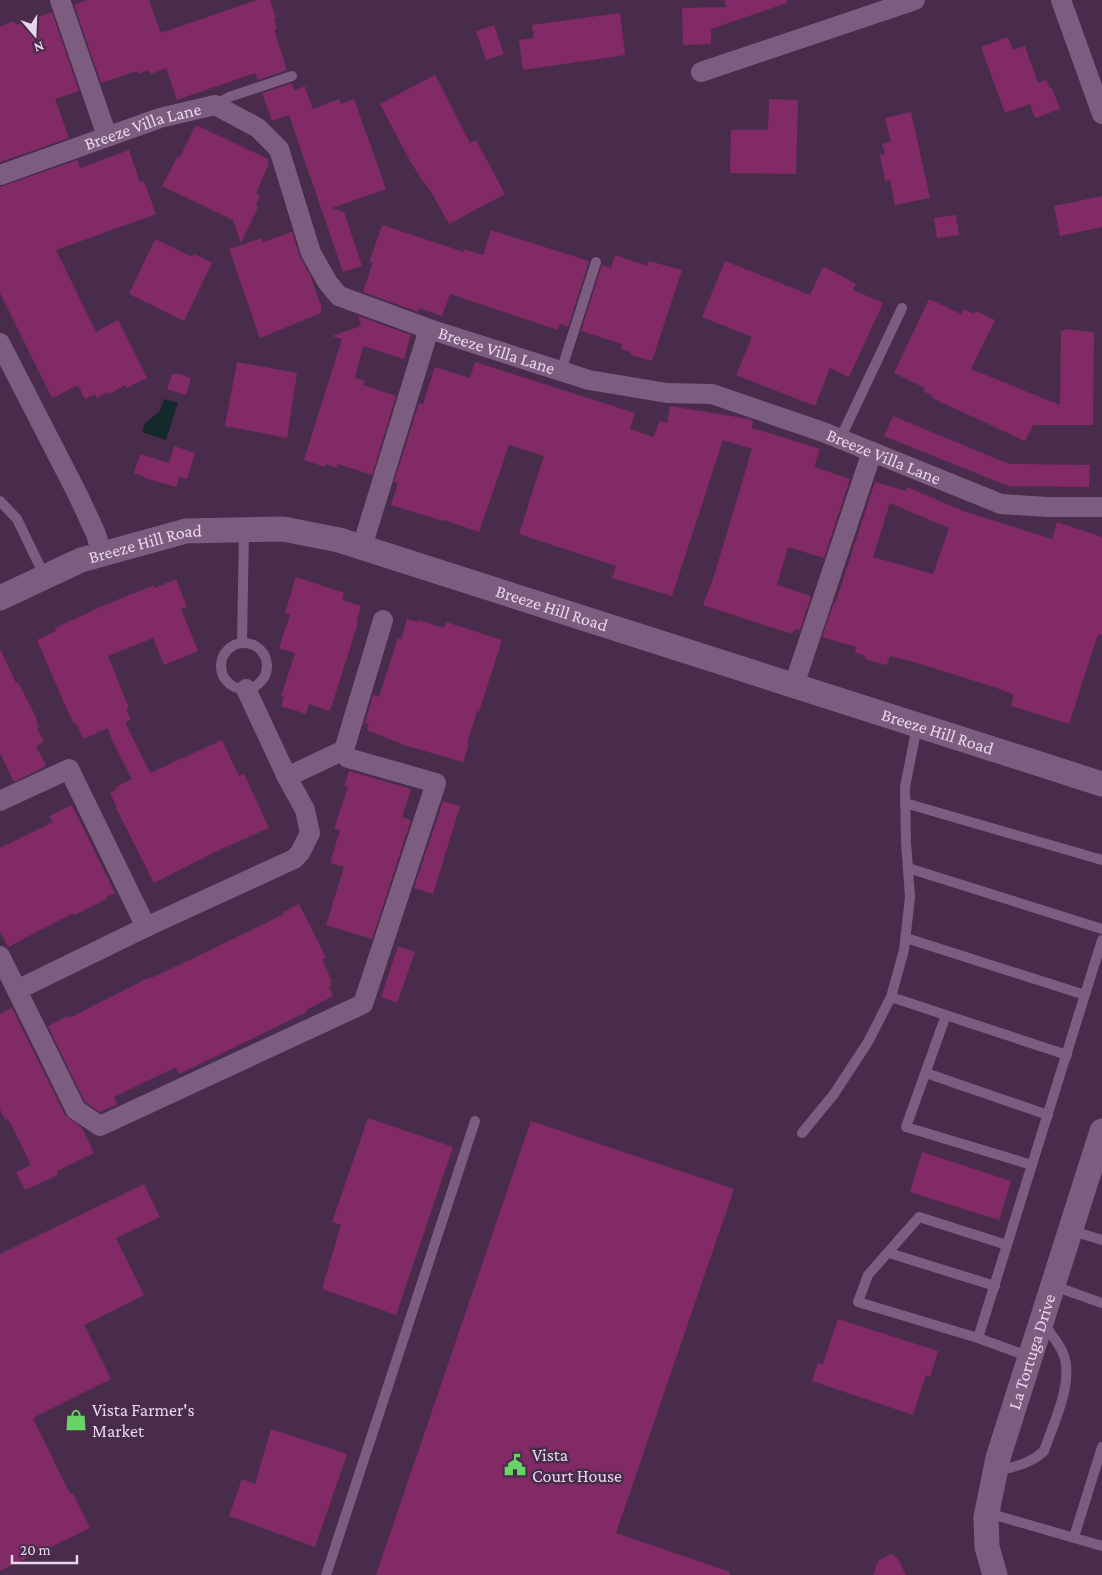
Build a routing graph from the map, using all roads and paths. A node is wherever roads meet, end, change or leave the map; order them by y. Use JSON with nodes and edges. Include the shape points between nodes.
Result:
{"nodes":[{"id":1,"x":60,"y":0,"type":"edge"},
{"id":2,"x":916,"y":0,"type":"edge"},
{"id":3,"x":1061,"y":0,"type":"edge"},
{"id":4,"x":701,"y":72,"type":"dead end"},
{"id":5,"x":292,"y":76,"type":"dead end"},
{"id":6,"x":215,"y":106,"type":"junction"},
{"id":7,"x":1102,"y":114,"type":"edge"},
{"id":8,"x":107,"y":136,"type":"junction"},
{"id":9,"x":0,"y":175,"type":"edge"},
{"id":10,"x":596,"y":262,"type":"dead end"},
{"id":11,"x":902,"y":308,"type":"dead end"},
{"id":12,"x":429,"y":329,"type":"junction"},
{"id":13,"x":0,"y":343,"type":"edge"},
{"id":14,"x":562,"y":371,"type":"junction"},
{"id":15,"x":840,"y":439,"type":"junction"},
{"id":16,"x":872,"y":452,"type":"junction"},
{"id":17,"x":0,"y":501,"type":"edge"},
{"id":18,"x":1102,"y":507,"type":"edge"},
{"id":19,"x":244,"y":530,"type":"junction"},
{"id":20,"x":362,"y":547,"type":"junction"},
{"id":21,"x":102,"y":554,"type":"junction"},
{"id":22,"x":45,"y":577,"type":"junction"},
{"id":23,"x":0,"y":598,"type":"edge"},
{"id":24,"x":383,"y":620,"type":"dead end"},
{"id":25,"x":242,"y":642,"type":"junction"},
{"id":26,"x":794,"y":685,"type":"junction"},
{"id":27,"x":246,"y":689,"type":"junction"},
{"id":28,"x":917,"y":725,"type":"junction"},
{"id":29,"x":344,"y":750,"type":"junction"},
{"id":30,"x":287,"y":776,"type":"junction"},
{"id":31,"x":1102,"y":784,"type":"edge"},
{"id":32,"x":0,"y":801,"type":"edge"},
{"id":33,"x":905,"y":803,"type":"junction"},
{"id":34,"x":1102,"y":860,"type":"edge"},
{"id":35,"x":908,"y":868,"type":"junction"},
{"id":36,"x":146,"y":927,"type":"junction"},
{"id":37,"x":1102,"y":930,"type":"edge"},
{"id":38,"x":906,"y":938,"type":"junction"},
{"id":39,"x":1102,"y":940,"type":"edge"},
{"id":40,"x":0,"y":956,"type":"edge"},
{"id":41,"x":17,"y":990,"type":"junction"},
{"id":42,"x":1085,"y":995,"type":"junction"},
{"id":43,"x":890,"y":997,"type":"junction"},
{"id":44,"x":946,"y":1015,"type":"junction"},
{"id":45,"x":1067,"y":1055,"type":"junction"},
{"id":46,"x":926,"y":1073,"type":"junction"},
{"id":47,"x":1048,"y":1115,"type":"junction"},
{"id":48,"x":475,"y":1121,"type":"dead end"},
{"id":49,"x":1102,"y":1131,"type":"edge"},
{"id":50,"x":802,"y":1132,"type":"dead end"},
{"id":51,"x":1032,"y":1165,"type":"junction"},
{"id":52,"x":1070,"y":1230,"type":"junction"},
{"id":53,"x":1102,"y":1240,"type":"edge"},
{"id":54,"x":1007,"y":1245,"type":"junction"},
{"id":55,"x":889,"y":1252,"type":"junction"},
{"id":56,"x":995,"y":1286,"type":"junction"},
{"id":57,"x":1053,"y":1286,"type":"junction"},
{"id":58,"x":1102,"y":1303,"type":"edge"},
{"id":59,"x":1042,"y":1321,"type":"junction"},
{"id":60,"x":978,"y":1338,"type":"junction"},
{"id":61,"x":1030,"y":1357,"type":"junction"},
{"id":62,"x":1102,"y":1447,"type":"edge"},
{"id":63,"x":995,"y":1471,"type":"junction"},
{"id":64,"x":987,"y":1513,"type":"junction"},
{"id":65,"x":1074,"y":1537,"type":"junction"},
{"id":66,"x":1102,"y":1546,"type":"edge"},
{"id":67,"x":326,"y":1575,"type":"edge"},
{"id":68,"x":995,"y":1575,"type":"edge"}],
"edges":[{"from":1,"to":8,"type":"street"},
{"from":2,"to":4,"type":"street"},
{"from":3,"to":7,"type":"street"},
{"from":5,"to":6,"type":"lane","via":[[229,97]]},
{"from":6,"to":8,"type":"street","name":"Breeze Villa Lane","via":[[160,118]]},
{"from":6,"to":12,"type":"street","name":"Breeze Villa Lane","via":[[258,128],[279,149],[311,253],[339,296]]},
{"from":8,"to":9,"type":"street","name":"Breeze Villa Lane"},
{"from":10,"to":14,"type":"lane"},
{"from":11,"to":15,"type":"lane"},
{"from":12,"to":14,"type":"street","name":"Breeze Villa Lane"},
{"from":12,"to":20,"type":"street"},
{"from":13,"to":21,"type":"street","via":[[78,495]]},
{"from":14,"to":15,"type":"street","name":"Breeze Villa Lane","via":[[589,380],[667,393],[712,394]]},
{"from":15,"to":16,"type":"street","name":"Breeze Villa Lane"},
{"from":16,"to":18,"type":"street","name":"Breeze Villa Lane","via":[[1001,504]]},
{"from":16,"to":26,"type":"street"},
{"from":17,"to":22,"type":"lane","via":[[17,520]]},
{"from":19,"to":20,"type":"street","name":"Breeze Hill Road","via":[[283,530]]},
{"from":19,"to":21,"type":"street","name":"Breeze Hill Road","via":[[186,531]]},
{"from":19,"to":25,"type":"lane"},
{"from":20,"to":26,"type":"street","name":"Breeze Hill Road"},
{"from":21,"to":22,"type":"street","name":"Breeze Hill Road"},
{"from":22,"to":23,"type":"street","name":"Breeze Hill Road"},
{"from":24,"to":29,"type":"street"},
{"from":25,"to":27,"type":"lane","via":[[249,642],[262,650],[268,664],[259,684]]},
{"from":25,"to":27,"type":"lane","via":[[234,644],[220,663],[229,684]]},
{"from":26,"to":28,"type":"street","name":"Breeze Hill Road"},
{"from":27,"to":30,"type":"street"},
{"from":28,"to":31,"type":"street","name":"Breeze Hill Road"},
{"from":28,"to":33,"type":"lane"},
{"from":29,"to":30,"type":"street"},
{"from":29,"to":41,"type":"street","via":[[348,758],[436,783],[363,1004],[100,1126],[76,1110]]},
{"from":30,"to":36,"type":"street","via":[[305,810],[310,833],[300,853],[294,859]]},
{"from":32,"to":36,"type":"street","via":[[69,769]]},
{"from":33,"to":34,"type":"lane"},
{"from":33,"to":35,"type":"lane"},
{"from":35,"to":37,"type":"lane"},
{"from":35,"to":38,"type":"lane","via":[[910,897]]},
{"from":36,"to":41,"type":"street"},
{"from":38,"to":42,"type":"lane"},
{"from":38,"to":43,"type":"lane"},
{"from":39,"to":42,"type":"lane"},
{"from":40,"to":41,"type":"street"},
{"from":42,"to":45,"type":"lane"},
{"from":43,"to":44,"type":"lane"},
{"from":43,"to":50,"type":"lane","via":[[868,1042],[844,1079]]},
{"from":44,"to":45,"type":"lane"},
{"from":44,"to":46,"type":"lane"},
{"from":45,"to":47,"type":"lane"},
{"from":46,"to":47,"type":"lane"},
{"from":46,"to":51,"type":"lane","via":[[906,1126]]},
{"from":47,"to":51,"type":"lane"},
{"from":48,"to":67,"type":"lane"},
{"from":49,"to":52,"type":"street","name":"La Tortuga Drive"},
{"from":51,"to":54,"type":"lane"},
{"from":52,"to":53,"type":"lane"},
{"from":52,"to":57,"type":"street","name":"La Tortuga Drive"},
{"from":54,"to":55,"type":"lane","via":[[919,1217]]},
{"from":54,"to":56,"type":"lane"},
{"from":55,"to":56,"type":"lane"},
{"from":55,"to":60,"type":"lane","via":[[868,1275],[858,1302]]},
{"from":56,"to":60,"type":"lane"},
{"from":57,"to":58,"type":"lane"},
{"from":57,"to":59,"type":"street","name":"La Tortuga Drive"},
{"from":59,"to":61,"type":"street","name":"La Tortuga Drive"},
{"from":59,"to":63,"type":"lane","via":[[1063,1352],[1068,1368],[1067,1382],[1044,1451],[1021,1466]]},
{"from":60,"to":61,"type":"lane"},
{"from":61,"to":63,"type":"street","name":"La Tortuga Drive"},
{"from":62,"to":65,"type":"lane"},
{"from":63,"to":64,"type":"street","name":"La Tortuga Drive"},
{"from":64,"to":65,"type":"lane"},
{"from":64,"to":68,"type":"street","name":"La Tortuga Drive","via":[[987,1547]]},
{"from":65,"to":66,"type":"lane"}]}
